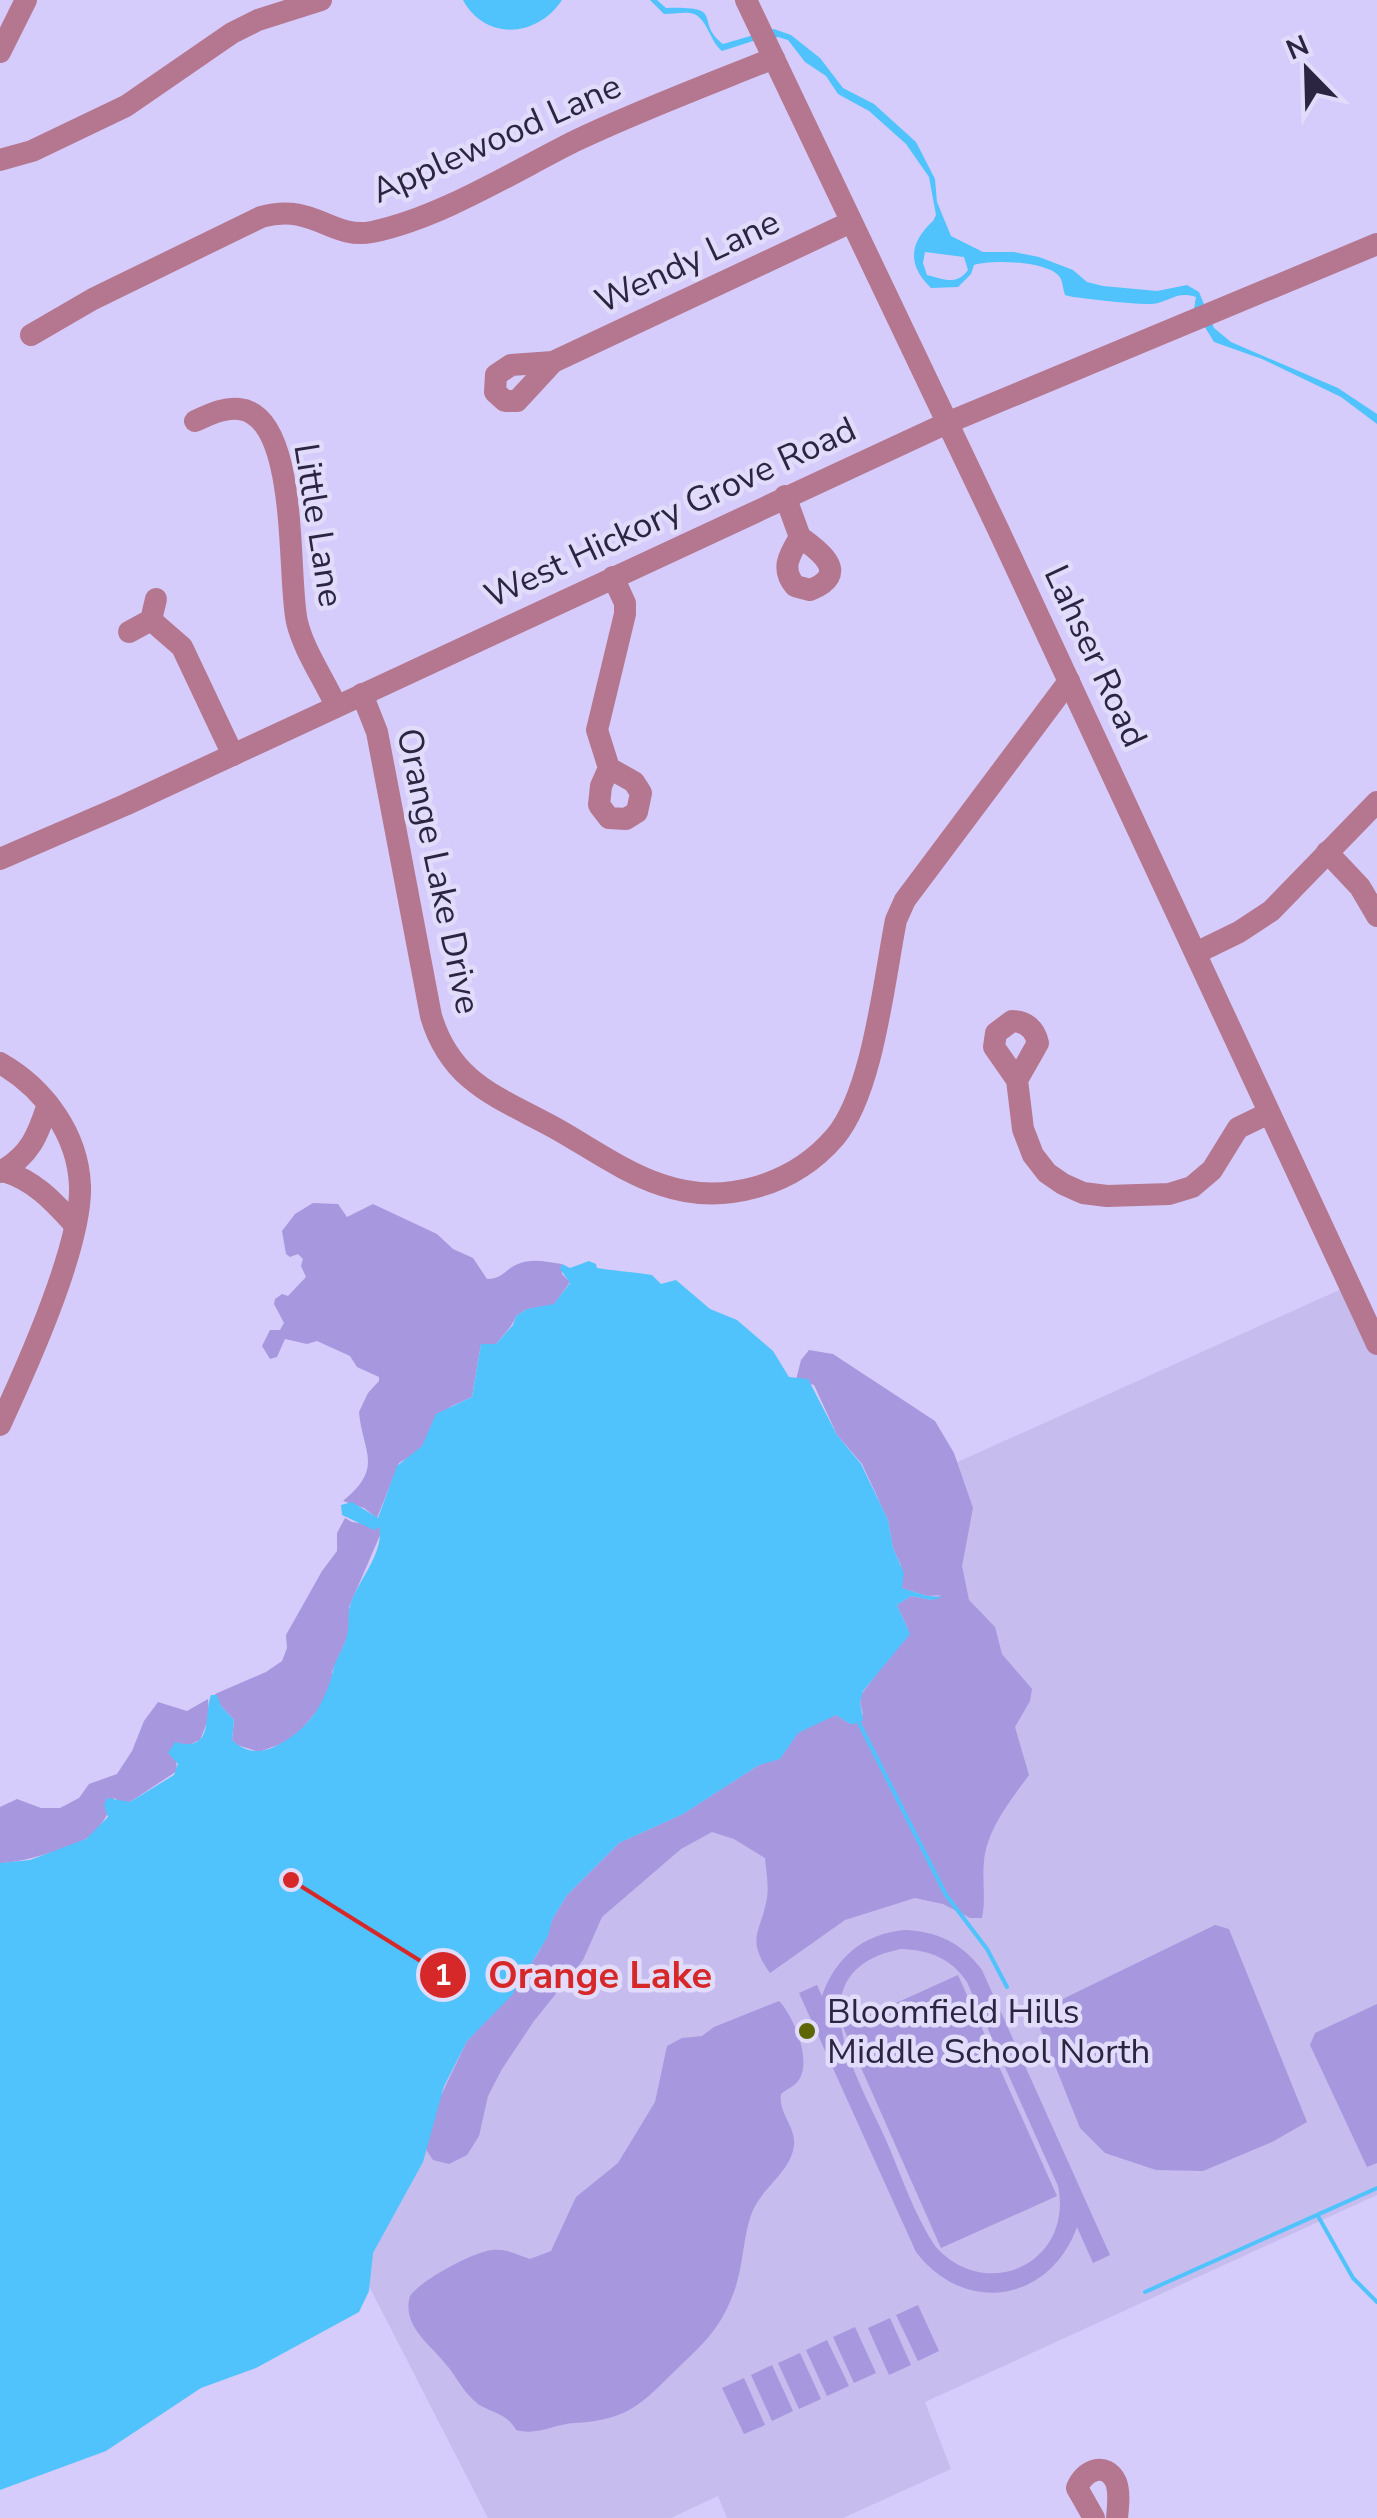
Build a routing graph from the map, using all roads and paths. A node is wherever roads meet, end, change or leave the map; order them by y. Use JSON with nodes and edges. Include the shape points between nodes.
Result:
{"nodes":[{"id":1,"x":26,"y":0,"type":"edge"},
{"id":2,"x":321,"y":0,"type":"edge"},
{"id":3,"x":751,"y":10,"type":"edge"},
{"id":4,"x":770,"y":51,"type":"junction"},
{"id":5,"x":0,"y":52,"type":"edge"},
{"id":6,"x":0,"y":160,"type":"edge"},
{"id":7,"x":851,"y":222,"type":"junction"},
{"id":8,"x":1377,"y":244,"type":"edge"},
{"id":9,"x":31,"y":335,"type":"dead end"},
{"id":10,"x":553,"y":362,"type":"dead end"},
{"id":11,"x":195,"y":421,"type":"dead end"},
{"id":12,"x":947,"y":423,"type":"junction"},
{"id":13,"x":785,"y":496,"type":"junction"},
{"id":14,"x":800,"y":537,"type":"dead end"},
{"id":15,"x":613,"y":577,"type":"junction"},
{"id":16,"x":129,"y":632,"type":"dead end"},
{"id":17,"x":1068,"y":682,"type":"junction"},
{"id":18,"x":362,"y":694,"type":"junction"},
{"id":19,"x":336,"y":706,"type":"junction"},
{"id":20,"x":233,"y":755,"type":"junction"},
{"id":21,"x":609,"y":768,"type":"dead end"},
{"id":22,"x":1377,"y":802,"type":"edge"},
{"id":23,"x":1327,"y":852,"type":"junction"},
{"id":24,"x":0,"y":858,"type":"edge"},
{"id":25,"x":1377,"y":916,"type":"edge"},
{"id":26,"x":1196,"y":954,"type":"junction"},
{"id":27,"x":0,"y":1063,"type":"edge"},
{"id":28,"x":1018,"y":1080,"type":"dead end"},
{"id":29,"x":48,"y":1104,"type":"junction"},
{"id":30,"x":1268,"y":1113,"type":"junction"},
{"id":31,"x":1,"y":1172,"type":"edge"},
{"id":32,"x":74,"y":1224,"type":"junction"},
{"id":33,"x":1377,"y":1344,"type":"edge"},
{"id":34,"x":0,"y":1425,"type":"edge"},
{"id":35,"x":1094,"y":2518,"type":"edge"},
{"id":36,"x":1118,"y":2518,"type":"edge"}],
"edges":[{"from":1,"to":5,"type":"street"},
{"from":2,"to":6,"type":"street","via":[[244,26],[126,106]]},
{"from":3,"to":4,"type":"street","name":"Lahser Road"},
{"from":4,"to":7,"type":"street","name":"Lahser Road"},
{"from":4,"to":9,"type":"street","name":"Applewood Lane","via":[[387,228],[358,233],[300,213],[261,217]]},
{"from":7,"to":10,"type":"street","name":"Wendy Lane"},
{"from":7,"to":12,"type":"street","name":"Lahser Road"},
{"from":8,"to":12,"type":"street","name":"West Hickory Grove Road"},
{"from":11,"to":19,"type":"street","name":"Little Lane","via":[[244,409],[273,440],[294,554],[297,620]]},
{"from":12,"to":13,"type":"street","name":"West Hickory Grove Road"},
{"from":12,"to":17,"type":"street","name":"Lahser Road"},
{"from":13,"to":14,"type":"street"},
{"from":13,"to":15,"type":"street","name":"West Hickory Grove Road"},
{"from":15,"to":18,"type":"street","name":"West Hickory Grove Road"},
{"from":15,"to":21,"type":"street","via":[[625,614],[598,730]]},
{"from":16,"to":20,"type":"street","via":[[154,609],[182,647]]},
{"from":17,"to":18,"type":"street","name":"Orange Lake Drive","via":[[905,900],[864,1080],[846,1122],[786,1176],[730,1193],[674,1188],[644,1177],[478,1086],[450,1060],[431,1016],[377,732]]},
{"from":17,"to":26,"type":"street","name":"Lahser Road"},
{"from":18,"to":19,"type":"street","name":"West Hickory Grove Road"},
{"from":19,"to":20,"type":"street","name":"West Hickory Grove Road"},
{"from":20,"to":24,"type":"street","name":"West Hickory Grove Road"},
{"from":22,"to":23,"type":"street"},
{"from":23,"to":25,"type":"street"},
{"from":23,"to":26,"type":"street","via":[[1271,911]]},
{"from":26,"to":30,"type":"street","name":"Lahser Road"},
{"from":27,"to":29,"type":"street"},
{"from":28,"to":30,"type":"street","via":[[1033,1155],[1063,1184],[1092,1195],[1192,1188],[1238,1128]]},
{"from":29,"to":31,"type":"street","via":[[35,1141]]},
{"from":29,"to":32,"type":"street","via":[[66,1132],[78,1172]]},
{"from":30,"to":33,"type":"street","name":"Lahser Road"},
{"from":31,"to":32,"type":"street","via":[[27,1180]]},
{"from":32,"to":34,"type":"street"},
{"from":35,"to":36,"type":"street","via":[[1077,2488],[1088,2473],[1100,2470],[1116,2482]]}]}
